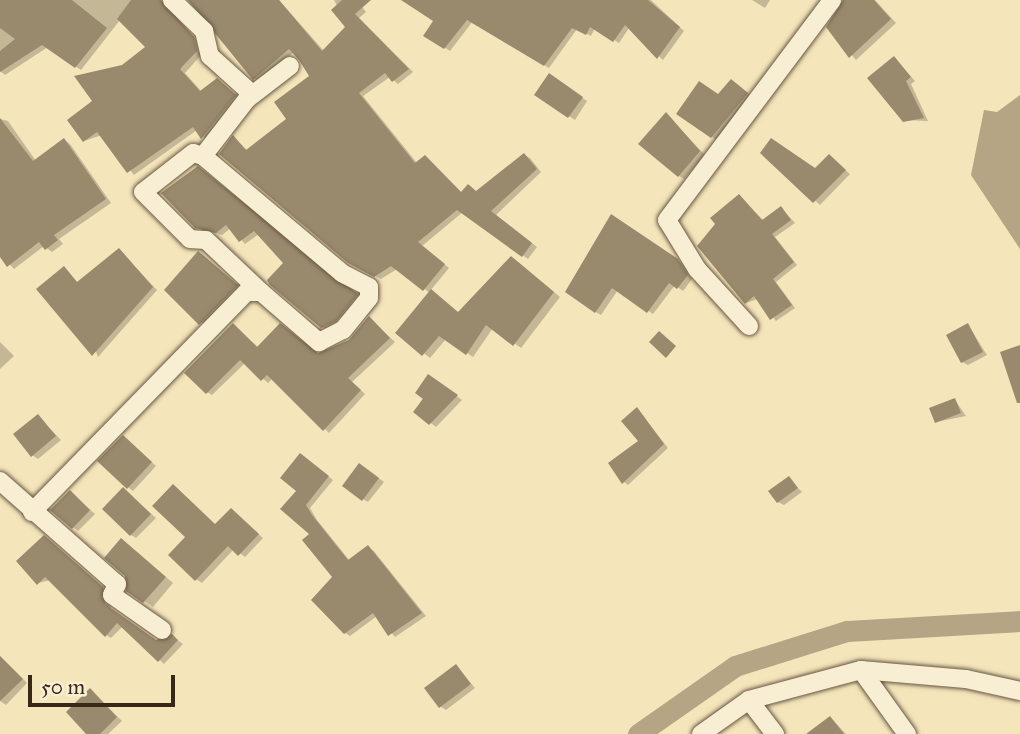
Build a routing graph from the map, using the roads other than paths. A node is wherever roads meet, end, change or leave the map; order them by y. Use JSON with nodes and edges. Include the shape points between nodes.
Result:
{"nodes":[{"id":1,"x":171,"y":0,"type":"edge"},
{"id":2,"x":832,"y":0,"type":"edge"},
{"id":3,"x":290,"y":66,"type":"dead end"},
{"id":4,"x":252,"y":94,"type":"junction"},
{"id":5,"x":203,"y":156,"type":"junction"},
{"id":6,"x":261,"y":292,"type":"junction"},
{"id":7,"x":749,"y":326,"type":"dead end"},
{"id":8,"x":0,"y":481,"type":"edge"},
{"id":9,"x":32,"y":512,"type":"junction"},
{"id":10,"x":162,"y":631,"type":"dead end"},
{"id":11,"x":861,"y":670,"type":"junction"},
{"id":12,"x":1020,"y":691,"type":"edge"},
{"id":13,"x":749,"y":700,"type":"junction"},
{"id":14,"x":701,"y":734,"type":"edge"},
{"id":15,"x":775,"y":734,"type":"edge"},
{"id":16,"x":907,"y":734,"type":"edge"}],
"edges":[{"from":1,"to":4,"type":"street","via":[[204,31],[210,56]]},
{"from":2,"to":7,"type":"street","via":[[667,220],[697,269]]},
{"from":3,"to":4,"type":"street"},
{"from":4,"to":5,"type":"street"},
{"from":5,"to":6,"type":"street","via":[[193,153],[143,192],[190,239],[206,240]]},
{"from":5,"to":6,"type":"street","via":[[342,273],[369,287],[369,298],[343,330],[318,342]]},
{"from":6,"to":9,"type":"street","via":[[247,292]]},
{"from":8,"to":9,"type":"street"},
{"from":9,"to":10,"type":"street","via":[[117,584],[112,595]]},
{"from":11,"to":12,"type":"street","via":[[966,679]]},
{"from":11,"to":13,"type":"street"},
{"from":11,"to":16,"type":"street"},
{"from":13,"to":14,"type":"street"},
{"from":13,"to":15,"type":"street"}]}
